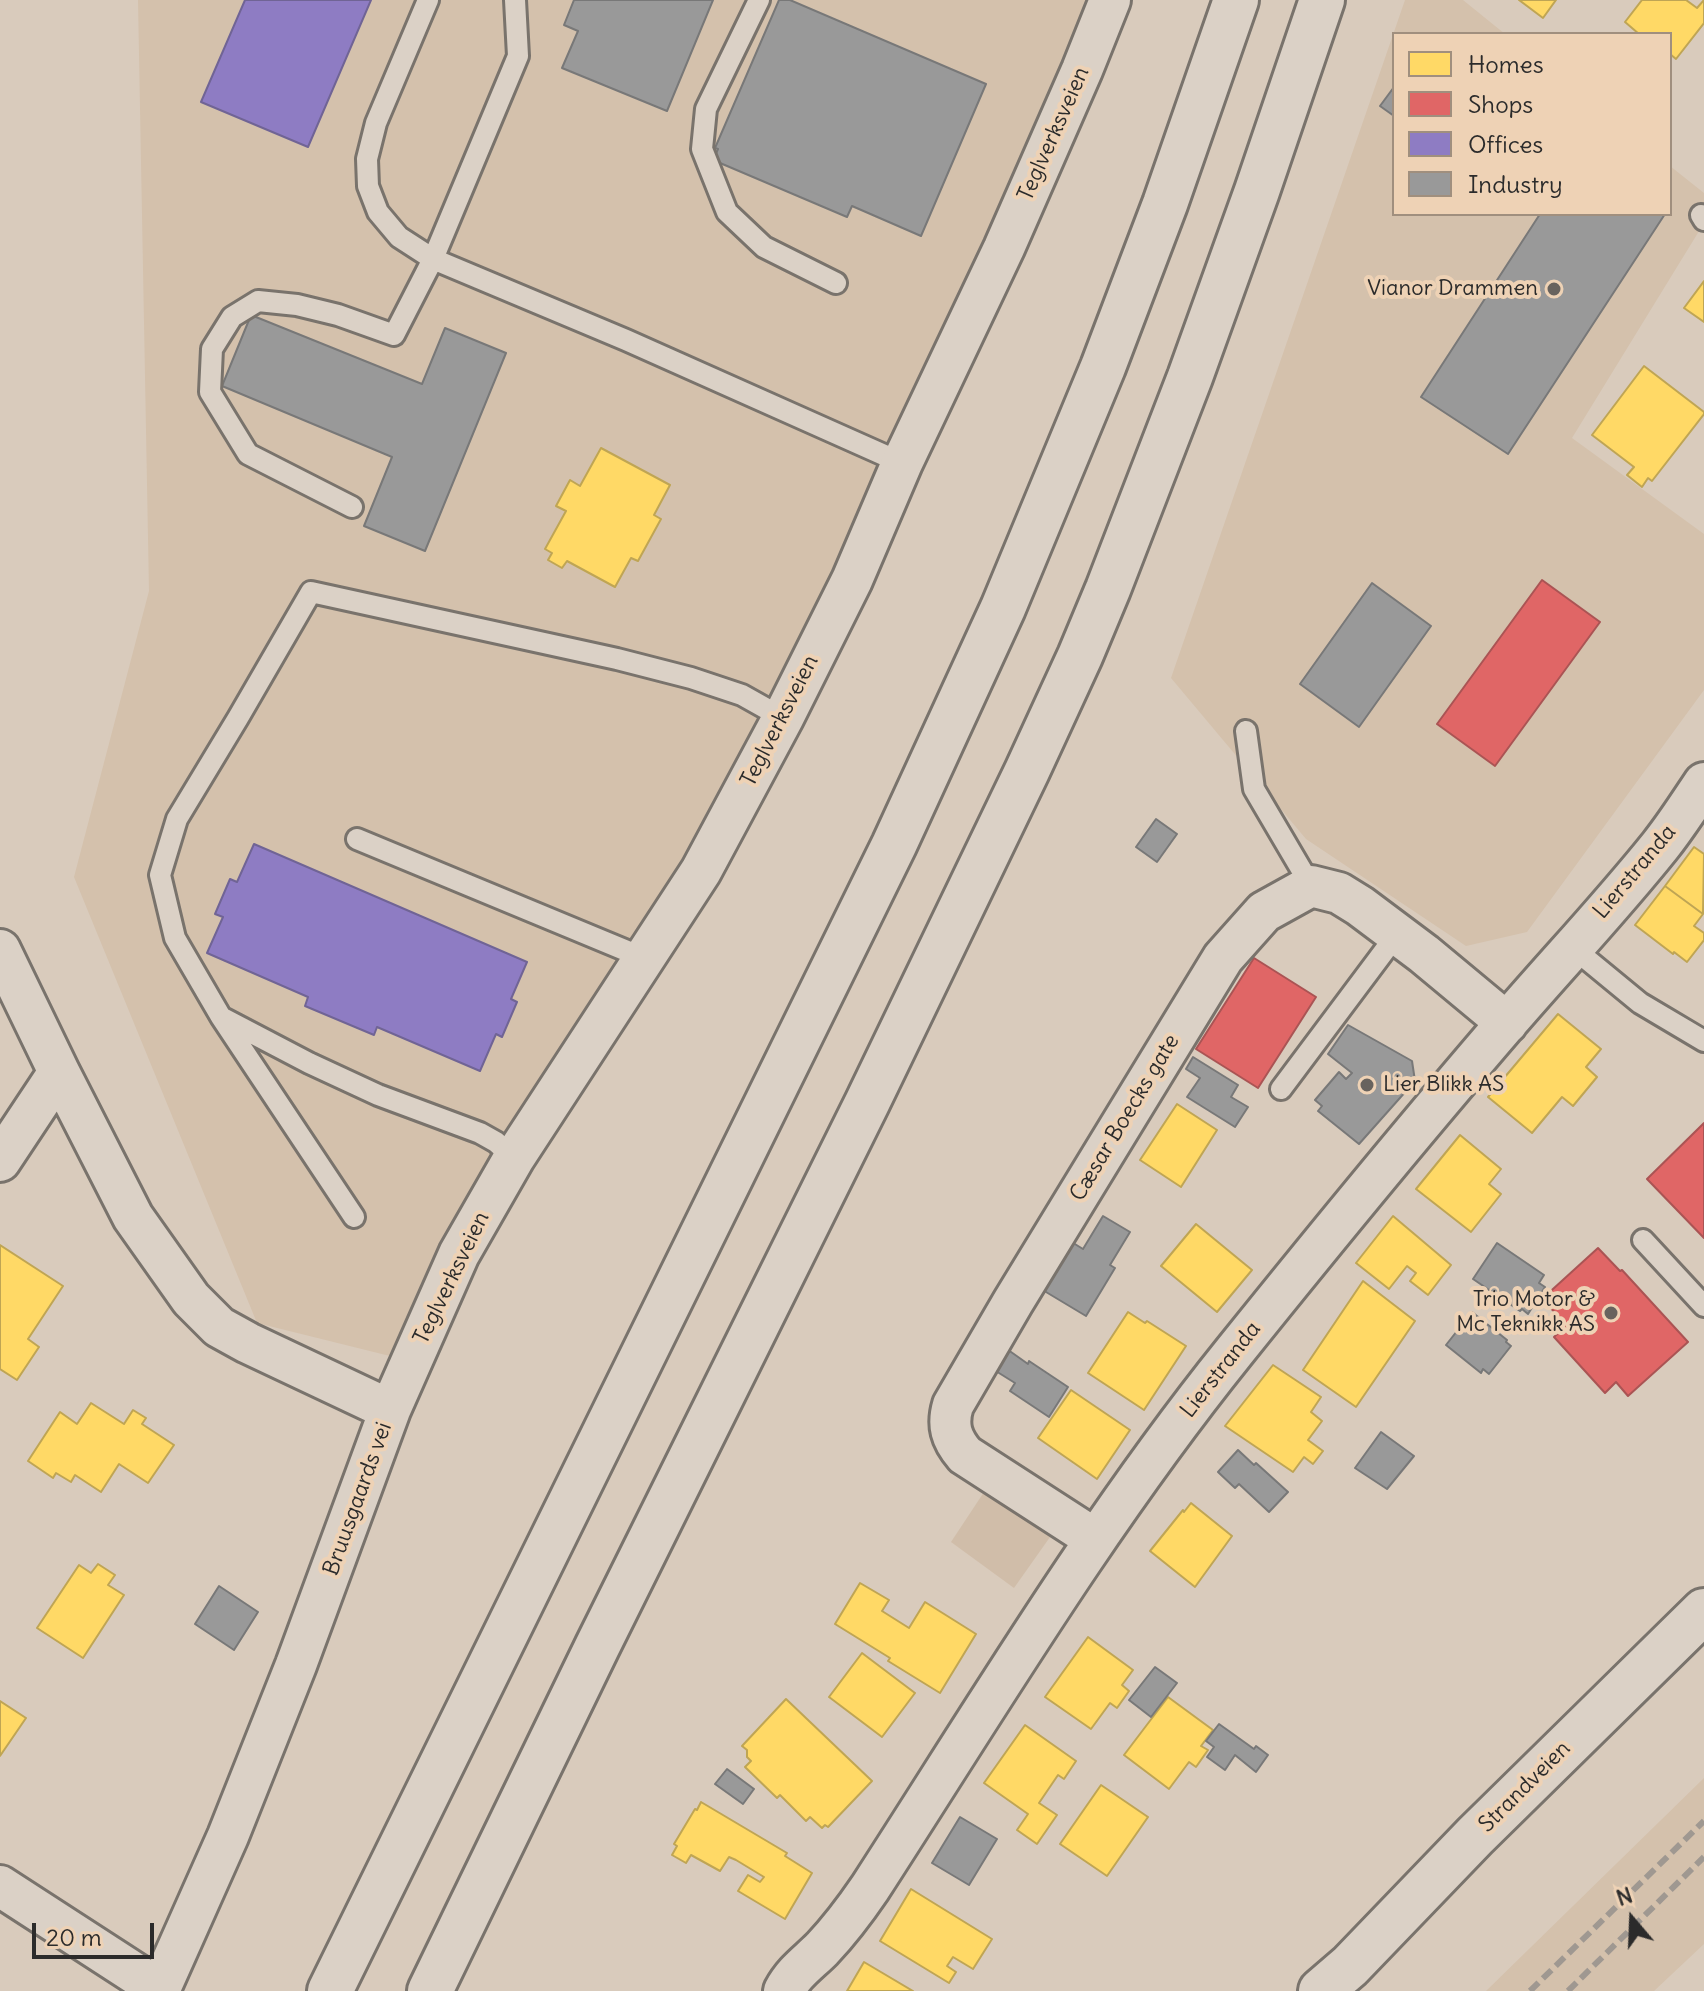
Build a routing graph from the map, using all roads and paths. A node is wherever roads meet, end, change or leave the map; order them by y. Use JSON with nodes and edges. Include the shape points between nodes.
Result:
{"nodes":[{"id":1,"x":428,"y":0,"type":"edge"},
{"id":2,"x":515,"y":0,"type":"edge"},
{"id":3,"x":759,"y":0,"type":"edge"},
{"id":4,"x":1110,"y":0,"type":"edge"},
{"id":5,"x":1236,"y":0,"type":"edge"},
{"id":6,"x":1322,"y":0,"type":"edge"},
{"id":7,"x":433,"y":259,"type":"junction"},
{"id":8,"x":836,"y":283,"type":"dead end"},
{"id":9,"x":902,"y":463,"type":"junction"},
{"id":10,"x":352,"y":507,"type":"dead end"},
{"id":11,"x":783,"y":718,"type":"junction"},
{"id":12,"x":1246,"y":731,"type":"dead end"},
{"id":13,"x":1704,"y":783,"type":"edge"},
{"id":14,"x":357,"y":839,"type":"dead end"},
{"id":15,"x":1311,"y":886,"type":"junction"},
{"id":16,"x":1397,"y":934,"type":"junction"},
{"id":17,"x":1572,"y":947,"type":"junction"},
{"id":18,"x":0,"y":950,"type":"edge"},
{"id":19,"x":644,"y":958,"type":"junction"},
{"id":20,"x":221,"y":1017,"type":"junction"},
{"id":21,"x":1507,"y":1023,"type":"junction"},
{"id":22,"x":1704,"y":1041,"type":"edge"},
{"id":23,"x":59,"y":1072,"type":"junction"},
{"id":24,"x":1281,"y":1089,"type":"dead end"},
{"id":25,"x":514,"y":1158,"type":"junction"},
{"id":26,"x":0,"y":1161,"type":"edge"},
{"id":27,"x":354,"y":1217,"type":"dead end"},
{"id":28,"x":1643,"y":1240,"type":"dead end"},
{"id":29,"x":1704,"y":1306,"type":"edge"},
{"id":30,"x":390,"y":1410,"type":"junction"},
{"id":31,"x":1095,"y":1539,"type":"junction"},
{"id":32,"x":1704,"y":1611,"type":"edge"},
{"id":33,"x":0,"y":1886,"type":"edge"},
{"id":34,"x":1335,"y":1983,"type":"edge"},
{"id":35,"x":159,"y":1990,"type":"edge"},
{"id":36,"x":330,"y":1991,"type":"edge"},
{"id":37,"x":430,"y":1991,"type":"edge"},
{"id":38,"x":784,"y":1991,"type":"edge"}],
"edges":[{"from":1,"to":7,"type":"lane","via":[[376,123],[367,159],[368,186],[378,212],[399,237]]},
{"from":2,"to":7,"type":"lane","via":[[518,56]]},
{"from":3,"to":8,"type":"lane","via":[[706,109],[702,149],[727,212],[764,247]]},
{"from":4,"to":9,"type":"street","name":"Teglverksveien","via":[[1004,248]]},
{"from":5,"to":36,"type":"main road","via":[[1165,204],[1003,608],[894,845]]},
{"from":6,"to":37,"type":"main road","via":[[1190,377],[1080,656],[867,1103]]},
{"from":7,"to":9,"type":"lane"},
{"from":7,"to":10,"type":"lane","via":[[394,335],[324,311],[258,301],[232,317],[212,349],[210,392],[248,454]]},
{"from":9,"to":11,"type":"street","name":"Teglverksveien","via":[[852,580]]},
{"from":11,"to":19,"type":"street","name":"Teglverksveien","via":[[701,871]]},
{"from":11,"to":20,"type":"lane","via":[[742,695],[691,678],[311,592],[177,819],[160,875],[175,938]]},
{"from":12,"to":15,"type":"lane","via":[[1254,789]]},
{"from":13,"to":17,"type":"street","name":"Lierstranda","via":[[1660,846]]},
{"from":14,"to":19,"type":"lane"},
{"from":15,"to":16,"type":"street","via":[[1339,893]]},
{"from":15,"to":31,"type":"street","name":"Cæsar Boecks gate","via":[[1264,912],[1223,958],[953,1405],[950,1429],[965,1455]]},
{"from":16,"to":21,"type":"street"},
{"from":16,"to":24,"type":"lane"},
{"from":17,"to":21,"type":"street","name":"Lierstranda"},
{"from":17,"to":22,"type":"lane","via":[[1640,1003]]},
{"from":18,"to":23,"type":"street","name":"Bruusgaards vei"},
{"from":19,"to":25,"type":"street","name":"Teglverksveien"},
{"from":20,"to":25,"type":"lane","via":[[378,1095],[480,1133]]},
{"from":20,"to":27,"type":"lane"},
{"from":21,"to":31,"type":"street","name":"Lierstranda","via":[[1231,1356]]},
{"from":23,"to":26,"type":"street"},
{"from":23,"to":30,"type":"street","name":"Bruusgaards vei","via":[[133,1217],[191,1299],[238,1338]]},
{"from":25,"to":30,"type":"street","name":"Teglverksveien","via":[[459,1254]]},
{"from":28,"to":29,"type":"lane"},
{"from":30,"to":35,"type":"street","name":"Bruusgaards vei","via":[[228,1836]]},
{"from":31,"to":38,"type":"street","name":"Lierstranda","via":[[848,1920],[801,1966]]},
{"from":32,"to":34,"type":"main road","name":"Strandveien","via":[[1475,1836]]},
{"from":33,"to":35,"type":"street"}]}
